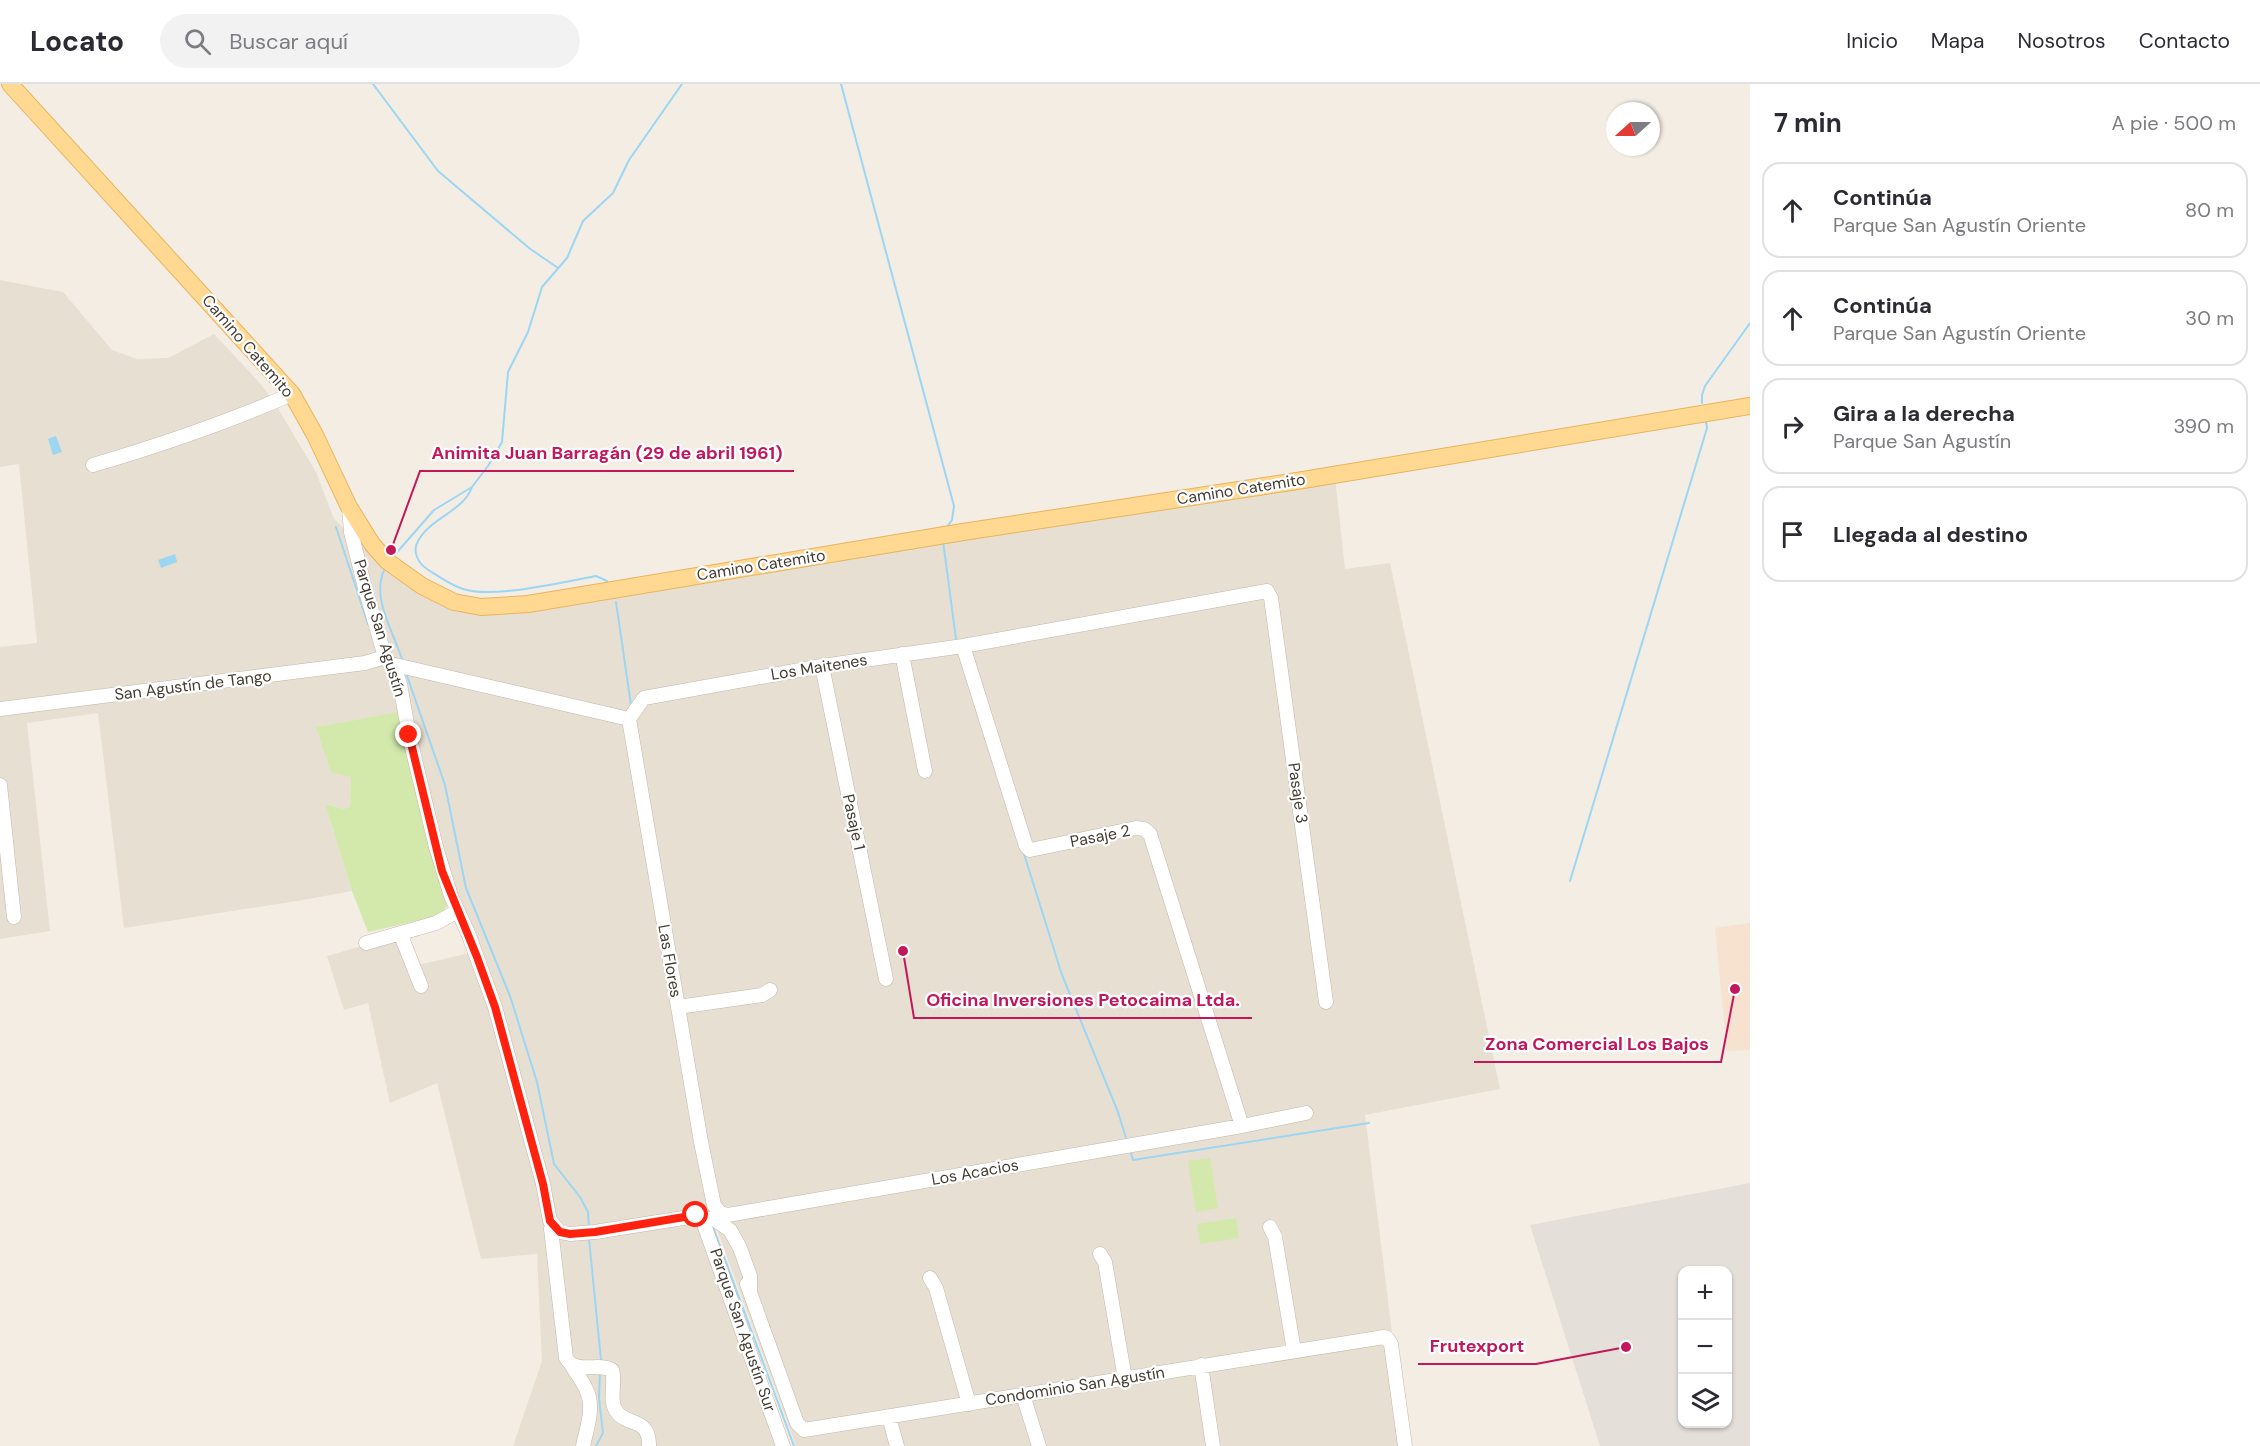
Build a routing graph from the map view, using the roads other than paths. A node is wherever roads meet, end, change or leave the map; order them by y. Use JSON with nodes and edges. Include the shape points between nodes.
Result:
{"nodes":[{"id":1,"x":10,"y":84,"type":"edge"},
{"id":2,"x":292,"y":394,"type":"junction"},
{"id":3,"x":1750,"y":406,"type":"edge"},
{"id":4,"x":93,"y":465,"type":"dead end"},
{"id":5,"x":349,"y":507,"type":"junction"},
{"id":6,"x":372,"y":544,"type":"junction"},
{"id":7,"x":356,"y":550,"type":"junction"},
{"id":8,"x":1261,"y":592,"type":"joint"},
{"id":9,"x":963,"y":646,"type":"junction"},
{"id":10,"x":902,"y":654,"type":"junction"},
{"id":11,"x":396,"y":664,"type":"junction"},
{"id":12,"x":822,"y":666,"type":"junction"},
{"id":13,"x":0,"y":709,"type":"edge"},
{"id":14,"x":629,"y":719,"type":"junction"},
{"id":15,"x":925,"y":771,"type":"dead end"},
{"id":16,"x":0,"y":785,"type":"edge"},
{"id":17,"x":458,"y":911,"type":"junction"},
{"id":18,"x":14,"y":918,"type":"dead end"},
{"id":19,"x":400,"y":933,"type":"junction"},
{"id":20,"x":366,"y":943,"type":"dead end"},
{"id":21,"x":886,"y":979,"type":"dead end"},
{"id":22,"x":421,"y":986,"type":"dead end"},
{"id":23,"x":770,"y":990,"type":"dead end"},
{"id":24,"x":1326,"y":1002,"type":"dead end"},
{"id":25,"x":678,"y":1007,"type":"junction"},
{"id":26,"x":1306,"y":1113,"type":"dead end"},
{"id":27,"x":1242,"y":1126,"type":"junction"},
{"id":28,"x":713,"y":1203,"type":"joint"},
{"id":29,"x":701,"y":1216,"type":"junction"},
{"id":30,"x":552,"y":1225,"type":"junction"},
{"id":31,"x":1270,"y":1227,"type":"dead end"},
{"id":32,"x":1100,"y":1254,"type":"dead end"},
{"id":33,"x":930,"y":1278,"type":"dead end"},
{"id":34,"x":1294,"y":1351,"type":"junction"},
{"id":35,"x":571,"y":1364,"type":"junction"},
{"id":36,"x":1201,"y":1365,"type":"junction"},
{"id":37,"x":1125,"y":1379,"type":"junction"},
{"id":38,"x":1023,"y":1395,"type":"junction"},
{"id":39,"x":969,"y":1404,"type":"junction"},
{"id":40,"x":889,"y":1417,"type":"junction"},
{"id":41,"x":583,"y":1446,"type":"edge"},
{"id":42,"x":649,"y":1446,"type":"edge"},
{"id":43,"x":783,"y":1446,"type":"edge"},
{"id":44,"x":897,"y":1446,"type":"edge"},
{"id":45,"x":1039,"y":1446,"type":"edge"},
{"id":46,"x":1213,"y":1446,"type":"edge"},
{"id":47,"x":1405,"y":1446,"type":"edge"}],
"edges":[{"from":1,"to":2,"type":"main road","name":"Camino Catemito"},
{"from":2,"to":4,"type":"street","via":[[168,443]]},
{"from":2,"to":5,"type":"main road","name":"Camino Catemito"},
{"from":3,"to":6,"type":"main road","name":"Camino Catemito","via":[[504,606],[474,606],[442,597],[403,573]]},
{"from":5,"to":6,"type":"main road","name":"Camino Catemito"},
{"from":5,"to":7,"type":"street","name":"Parque San Agustín"},
{"from":6,"to":7,"type":"street","name":"Parque San Agustín","via":[[366,543]]},
{"from":7,"to":11,"type":"street","name":"Parque San Agustín"},
{"from":8,"to":9,"type":"street","name":"Los Maitenes"},
{"from":8,"to":24,"type":"street","name":"Pasaje 3","via":[[1267,591],[1271,598]]},
{"from":9,"to":10,"type":"street","name":"Los Maitenes"},
{"from":9,"to":27,"type":"street","name":"Pasaje 2","via":[[1026,846],[1030,850],[1136,828],[1150,834]]},
{"from":10,"to":12,"type":"street","name":"Los Maitenes"},
{"from":10,"to":15,"type":"street"},
{"from":11,"to":13,"type":"street","name":"San Agustín de Tango","via":[[365,663]]},
{"from":11,"to":14,"type":"street"},
{"from":11,"to":17,"type":"street","name":"Parque San Agustín","via":[[436,848]]},
{"from":12,"to":14,"type":"street","name":"Los Maitenes","via":[[644,698]]},
{"from":12,"to":21,"type":"street","name":"Pasaje 1"},
{"from":14,"to":25,"type":"street","name":"Las Flores"},
{"from":16,"to":18,"type":"street"},
{"from":17,"to":19,"type":"street","via":[[436,923]]},
{"from":17,"to":30,"type":"street","name":"Parque San Agustín","via":[[495,1007]]},
{"from":19,"to":20,"type":"street"},
{"from":19,"to":22,"type":"street"},
{"from":23,"to":25,"type":"street"},
{"from":25,"to":28,"type":"street","name":"Las Flores"},
{"from":26,"to":27,"type":"street","name":"Los Acacios"},
{"from":27,"to":28,"type":"street","name":"Los Acacios","via":[[728,1215],[720,1213]]},
{"from":29,"to":30,"type":"street","via":[[577,1234],[565,1233]]},
{"from":29,"to":40,"type":"street","name":"Condominio San Agustín","via":[[727,1227],[736,1243],[800,1427],[807,1430]]},
{"from":29,"to":43,"type":"street","name":"Parque San Agustín Sur"},
{"from":30,"to":35,"type":"street","name":"Parque San Agustín","via":[[564,1352]]},
{"from":31,"to":34,"type":"street","via":[[1275,1237]]},
{"from":32,"to":37,"type":"street","via":[[1105,1262]]},
{"from":33,"to":39,"type":"street"},
{"from":34,"to":36,"type":"street","name":"Condominio San Agustín"},
{"from":34,"to":47,"type":"street","name":"Condominio San Agustín","via":[[1387,1338]]},
{"from":35,"to":41,"type":"street","name":"Parque San Agustín","via":[[590,1400]]},
{"from":35,"to":42,"type":"street","via":[[612,1370],[615,1410],[642,1426]]},
{"from":36,"to":37,"type":"street","name":"Condominio San Agustín"},
{"from":36,"to":46,"type":"street"},
{"from":37,"to":38,"type":"street","name":"Condominio San Agustín"},
{"from":38,"to":39,"type":"street","name":"Condominio San Agustín"},
{"from":38,"to":45,"type":"street"},
{"from":39,"to":40,"type":"street","name":"Condominio San Agustín"},
{"from":40,"to":44,"type":"street"}]}
